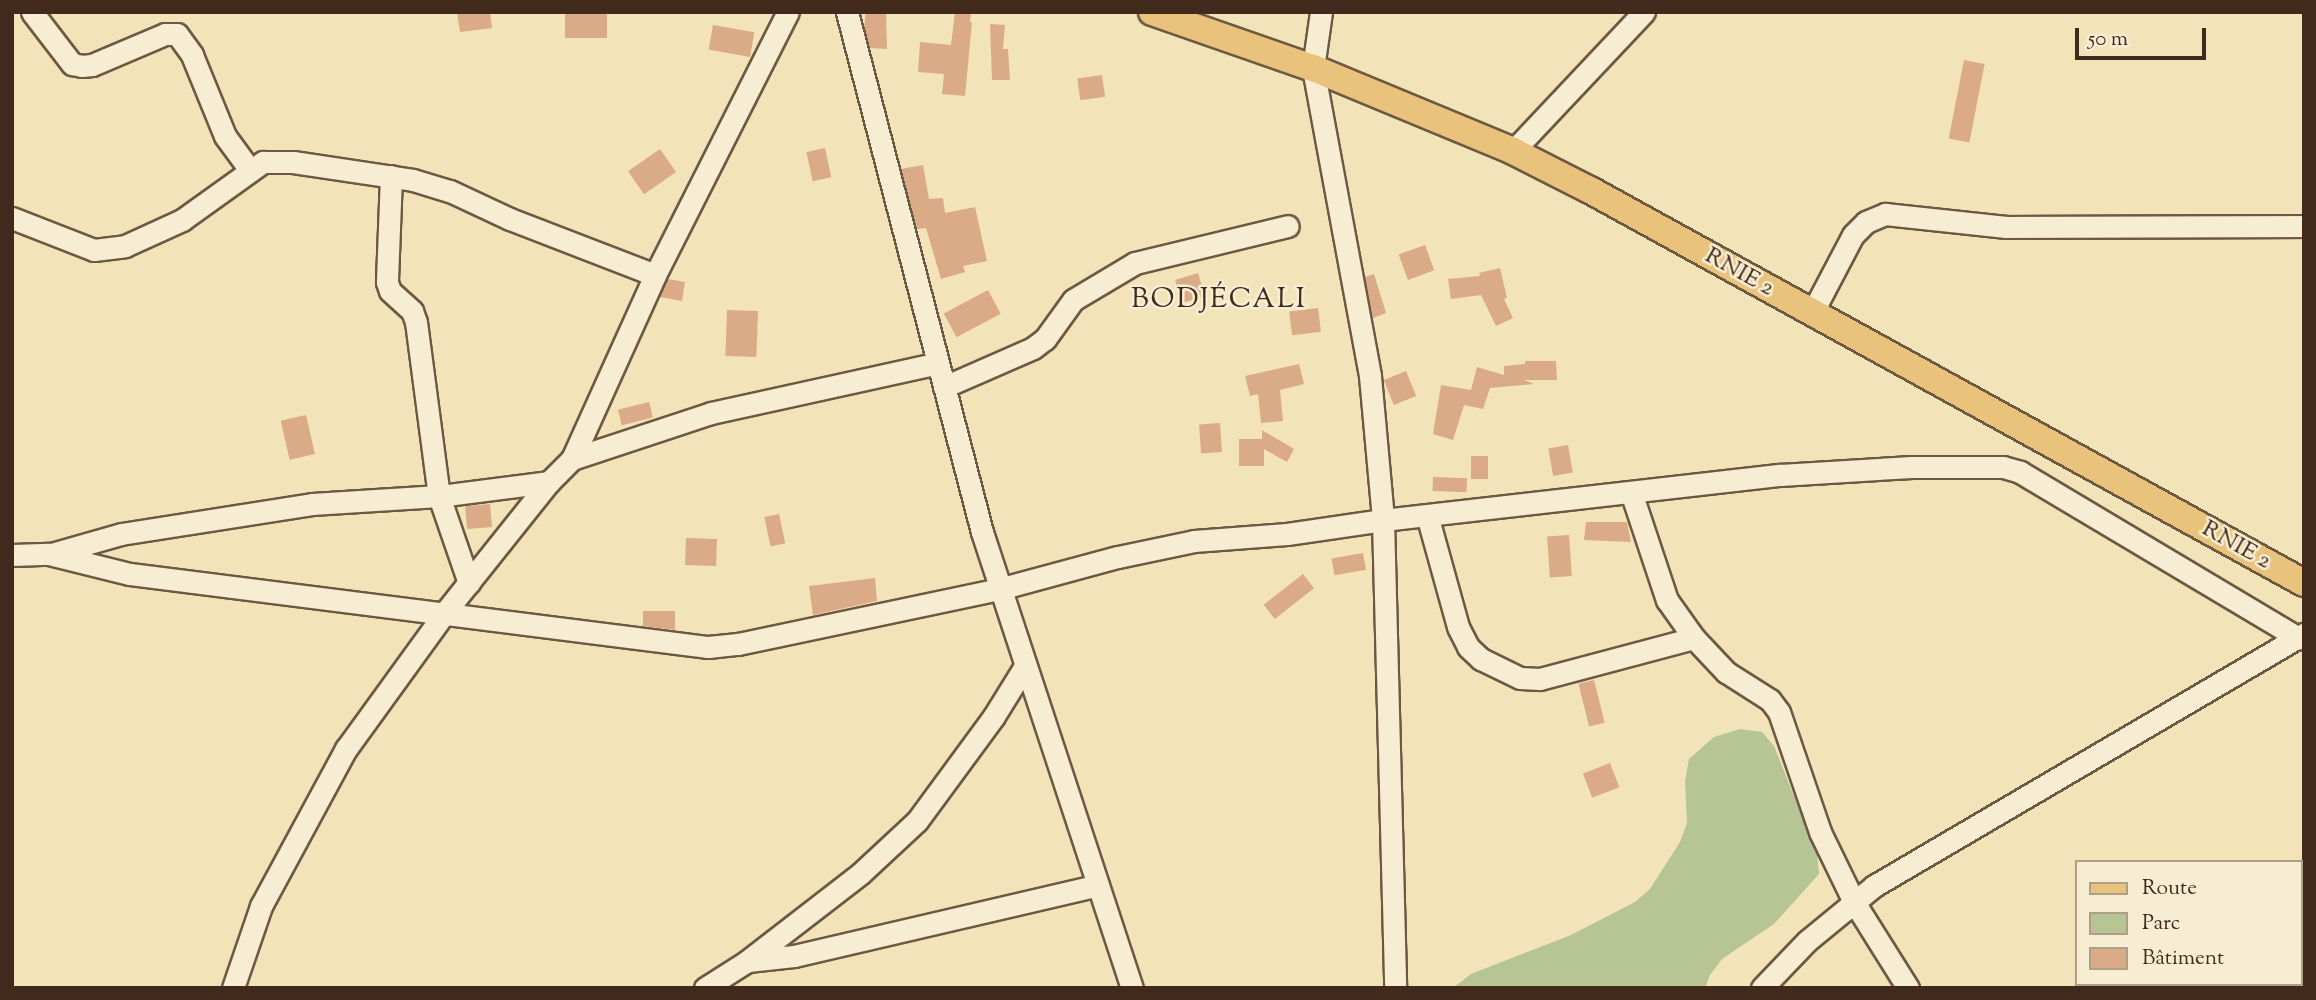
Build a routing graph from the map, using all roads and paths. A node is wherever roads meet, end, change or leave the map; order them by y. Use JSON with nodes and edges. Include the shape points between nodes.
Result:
{"nodes":[{"id":1,"x":32,"y":12,"type":"edge"},
{"id":2,"x":788,"y":12,"type":"edge"},
{"id":3,"x":847,"y":12,"type":"edge"},
{"id":4,"x":1152,"y":12,"type":"edge"},
{"id":5,"x":1321,"y":12,"type":"edge"},
{"id":6,"x":1644,"y":12,"type":"edge"},
{"id":7,"x":1313,"y":68,"type":"junction"},
{"id":8,"x":1513,"y":151,"type":"junction"},
{"id":9,"x":250,"y":170,"type":"junction"},
{"id":10,"x":391,"y":176,"type":"junction"},
{"id":11,"x":12,"y":218,"type":"edge"},
{"id":12,"x":1288,"y":226,"type":"dead end"},
{"id":13,"x":2304,"y":226,"type":"edge"},
{"id":14,"x":655,"y":275,"type":"junction"},
{"id":15,"x":1812,"y":313,"type":"junction"},
{"id":16,"x":938,"y":363,"type":"junction"},
{"id":17,"x":944,"y":387,"type":"junction"},
{"id":18,"x":572,"y":459,"type":"junction"},
{"id":19,"x":550,"y":482,"type":"junction"},
{"id":20,"x":1631,"y":492,"type":"junction"},
{"id":21,"x":439,"y":496,"type":"junction"},
{"id":22,"x":1427,"y":515,"type":"junction"},
{"id":23,"x":1383,"y":520,"type":"junction"},
{"id":24,"x":121,"y":534,"type":"junction"},
{"id":25,"x":49,"y":554,"type":"junction"},
{"id":26,"x":12,"y":555,"type":"edge"},
{"id":27,"x":130,"y":574,"type":"junction"},
{"id":28,"x":469,"y":583,"type":"junction"},
{"id":29,"x":2304,"y":583,"type":"edge"},
{"id":30,"x":999,"y":589,"type":"junction"},
{"id":31,"x":446,"y":611,"type":"junction"},
{"id":32,"x":2302,"y":636,"type":"edge"},
{"id":33,"x":1694,"y":638,"type":"junction"},
{"id":34,"x":1025,"y":666,"type":"junction"},
{"id":35,"x":1098,"y":885,"type":"junction"},
{"id":36,"x":1854,"y":902,"type":"junction"},
{"id":37,"x":746,"y":962,"type":"junction"},
{"id":38,"x":233,"y":988,"type":"edge"},
{"id":39,"x":705,"y":988,"type":"edge"},
{"id":40,"x":1132,"y":988,"type":"edge"},
{"id":41,"x":1395,"y":988,"type":"edge"},
{"id":42,"x":1762,"y":988,"type":"edge"},
{"id":43,"x":1908,"y":988,"type":"edge"}],
"edges":[{"from":1,"to":9,"type":"street","via":[[72,64],[82,66],[165,34],[177,34],[192,55],[225,136]]},
{"from":2,"to":14,"type":"street"},
{"from":3,"to":16,"type":"street"},
{"from":4,"to":7,"type":"main road","name":"RNIE 2","number":"RNIE 2"},
{"from":5,"to":7,"type":"street"},
{"from":6,"to":8,"type":"street"},
{"from":7,"to":8,"type":"main road","name":"RNIE 2","number":"RNIE 2"},
{"from":7,"to":23,"type":"street","via":[[1370,376]]},
{"from":8,"to":15,"type":"main road","name":"RNIE 2","number":"RNIE 2"},
{"from":9,"to":10,"type":"street","via":[[263,162],[293,162]]},
{"from":9,"to":11,"type":"street","via":[[182,220],[125,246],[94,250]]},
{"from":10,"to":14,"type":"street","via":[[450,191]]},
{"from":10,"to":21,"type":"street","via":[[387,282],[416,321]]},
{"from":12,"to":17,"type":"street","via":[[1135,263],[1073,300],[1033,348]]},
{"from":13,"to":15,"type":"street","via":[[2006,227],[1885,214],[1853,234]]},
{"from":14,"to":18,"type":"street"},
{"from":15,"to":29,"type":"main road","name":"RNIE 2","number":"RNIE 2"},
{"from":16,"to":17,"type":"street"},
{"from":16,"to":18,"type":"street","via":[[711,413]]},
{"from":17,"to":30,"type":"street"},
{"from":18,"to":19,"type":"street"},
{"from":19,"to":21,"type":"street"},
{"from":19,"to":28,"type":"street"},
{"from":20,"to":22,"type":"street"},
{"from":20,"to":32,"type":"street","via":[[1780,475],[2003,467],[2020,472]]},
{"from":20,"to":33,"type":"street","via":[[1667,600]]},
{"from":21,"to":24,"type":"street","via":[[312,504]]},
{"from":21,"to":28,"type":"street"},
{"from":22,"to":23,"type":"street"},
{"from":22,"to":33,"type":"street","via":[[1458,627],[1468,647],[1481,659],[1520,678],[1540,679]]},
{"from":23,"to":30,"type":"street","via":[[1194,541]]},
{"from":23,"to":41,"type":"street"},
{"from":24,"to":25,"type":"street"},
{"from":24,"to":27,"type":"street"},
{"from":25,"to":26,"type":"street"},
{"from":25,"to":27,"type":"street"},
{"from":27,"to":31,"type":"street"},
{"from":28,"to":31,"type":"street"},
{"from":30,"to":31,"type":"street","via":[[708,647]]},
{"from":30,"to":34,"type":"street"},
{"from":31,"to":38,"type":"street","via":[[346,750],[261,906]]},
{"from":32,"to":36,"type":"street","via":[[1885,879]]},
{"from":33,"to":36,"type":"street","via":[[1726,672],[1770,699],[1779,712],[1820,832]]},
{"from":34,"to":35,"type":"street"},
{"from":34,"to":37,"type":"street","via":[[917,821],[862,873]]},
{"from":35,"to":37,"type":"street","via":[[794,956]]},
{"from":35,"to":40,"type":"street"},
{"from":36,"to":42,"type":"street","via":[[1807,941]]},
{"from":36,"to":43,"type":"street"},
{"from":37,"to":39,"type":"street"}]}
